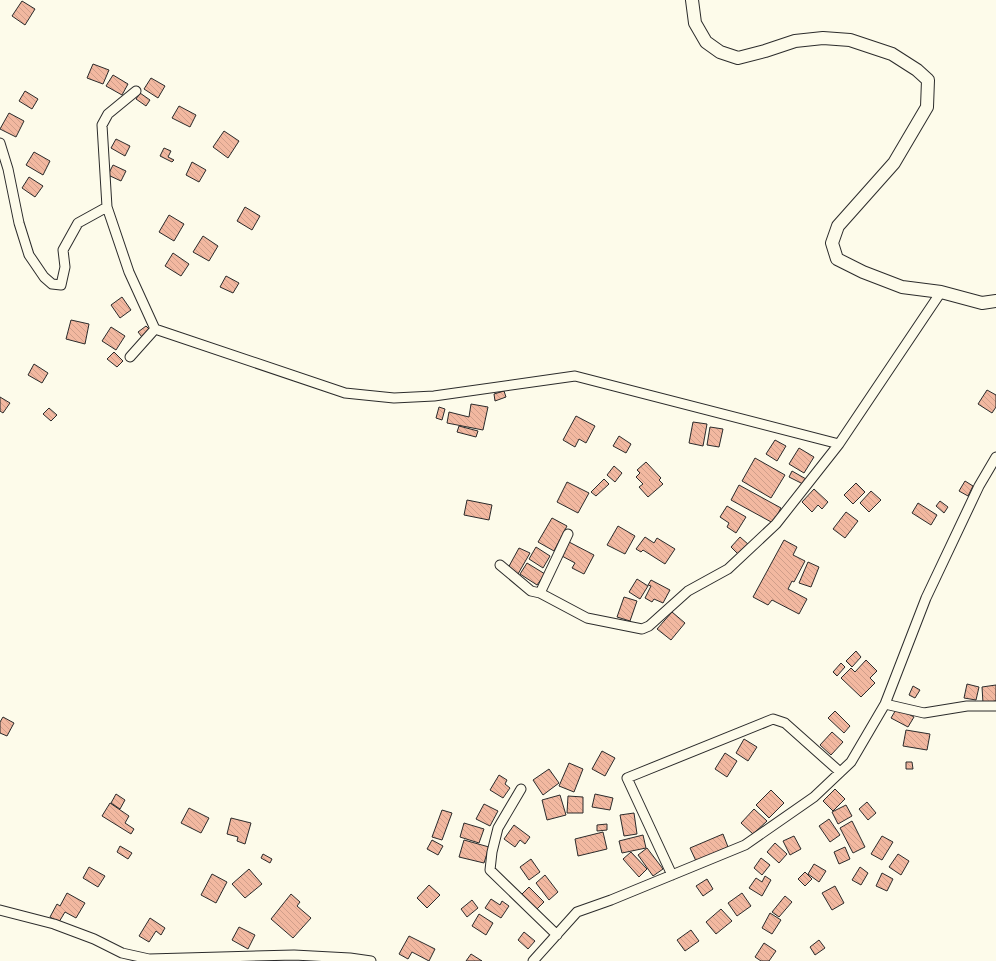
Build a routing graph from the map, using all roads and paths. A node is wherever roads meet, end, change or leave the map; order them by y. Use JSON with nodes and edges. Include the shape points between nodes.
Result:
{"nodes":[{"id":1,"x":692,"y":0,"type":"edge"},
{"id":2,"x":136,"y":91,"type":"dead end"},
{"id":3,"x":0,"y":143,"type":"edge"},
{"id":4,"x":107,"y":207,"type":"junction"},
{"id":5,"x":941,"y":292,"type":"junction"},
{"id":6,"x":996,"y":301,"type":"edge"},
{"id":7,"x":155,"y":329,"type":"junction"},
{"id":8,"x":130,"y":356,"type":"dead end"},
{"id":9,"x":838,"y":444,"type":"junction"},
{"id":10,"x":996,"y":457,"type":"edge"},
{"id":11,"x":568,"y":534,"type":"dead end"},
{"id":12,"x":500,"y":565,"type":"dead end"},
{"id":13,"x":540,"y":593,"type":"junction"},
{"id":14,"x":885,"y":704,"type":"junction"},
{"id":15,"x":996,"y":706,"type":"edge"},
{"id":16,"x":840,"y":772,"type":"junction"},
{"id":17,"x":521,"y":789,"type":"dead end"},
{"id":18,"x":672,"y":875,"type":"junction"},
{"id":19,"x":0,"y":910,"type":"edge"},
{"id":20,"x":557,"y":935,"type":"junction"},
{"id":21,"x":291,"y":958,"type":"edge"},
{"id":22,"x":371,"y":961,"type":"edge"},
{"id":23,"x":533,"y":961,"type":"edge"}],
"edges":[{"from":1,"to":5,"type":"main road","via":[[695,22],[706,42],[720,52],[738,58],[794,41],[823,38],[850,40],[892,54],[928,80],[927,107],[894,164],[838,226],[832,243],[837,259],[863,272],[902,287]]},
{"from":2,"to":4,"type":"street","via":[[108,114],[102,125]]},
{"from":3,"to":4,"type":"street","via":[[29,255],[52,284],[60,285],[65,267],[63,250],[78,223]]},
{"from":4,"to":7,"type":"street","via":[[129,272]]},
{"from":5,"to":6,"type":"main road","via":[[982,303]]},
{"from":5,"to":9,"type":"street"},
{"from":7,"to":8,"type":"street"},
{"from":7,"to":9,"type":"street","via":[[345,393],[394,398],[434,396],[575,376]]},
{"from":9,"to":13,"type":"street","via":[[776,524],[728,569],[688,591],[649,626],[642,629],[587,618]]},
{"from":10,"to":14,"type":"street","via":[[979,486],[926,598]]},
{"from":11,"to":13,"type":"street"},
{"from":12,"to":13,"type":"street","via":[[531,591]]},
{"from":14,"to":15,"type":"street","via":[[924,713],[967,706]]},
{"from":14,"to":16,"type":"street","via":[[851,762]]},
{"from":16,"to":18,"type":"street","via":[[814,797],[745,845]]},
{"from":16,"to":18,"type":"street","via":[[785,723],[773,719],[628,778]]},
{"from":17,"to":20,"type":"street","via":[[498,828],[490,870]]},
{"from":18,"to":20,"type":"street","via":[[577,912]]},
{"from":19,"to":21,"type":"street","via":[[54,924],[122,953],[149,959]]},
{"from":20,"to":23,"type":"street"},
{"from":21,"to":22,"type":"street","via":[[350,958]]}]}
